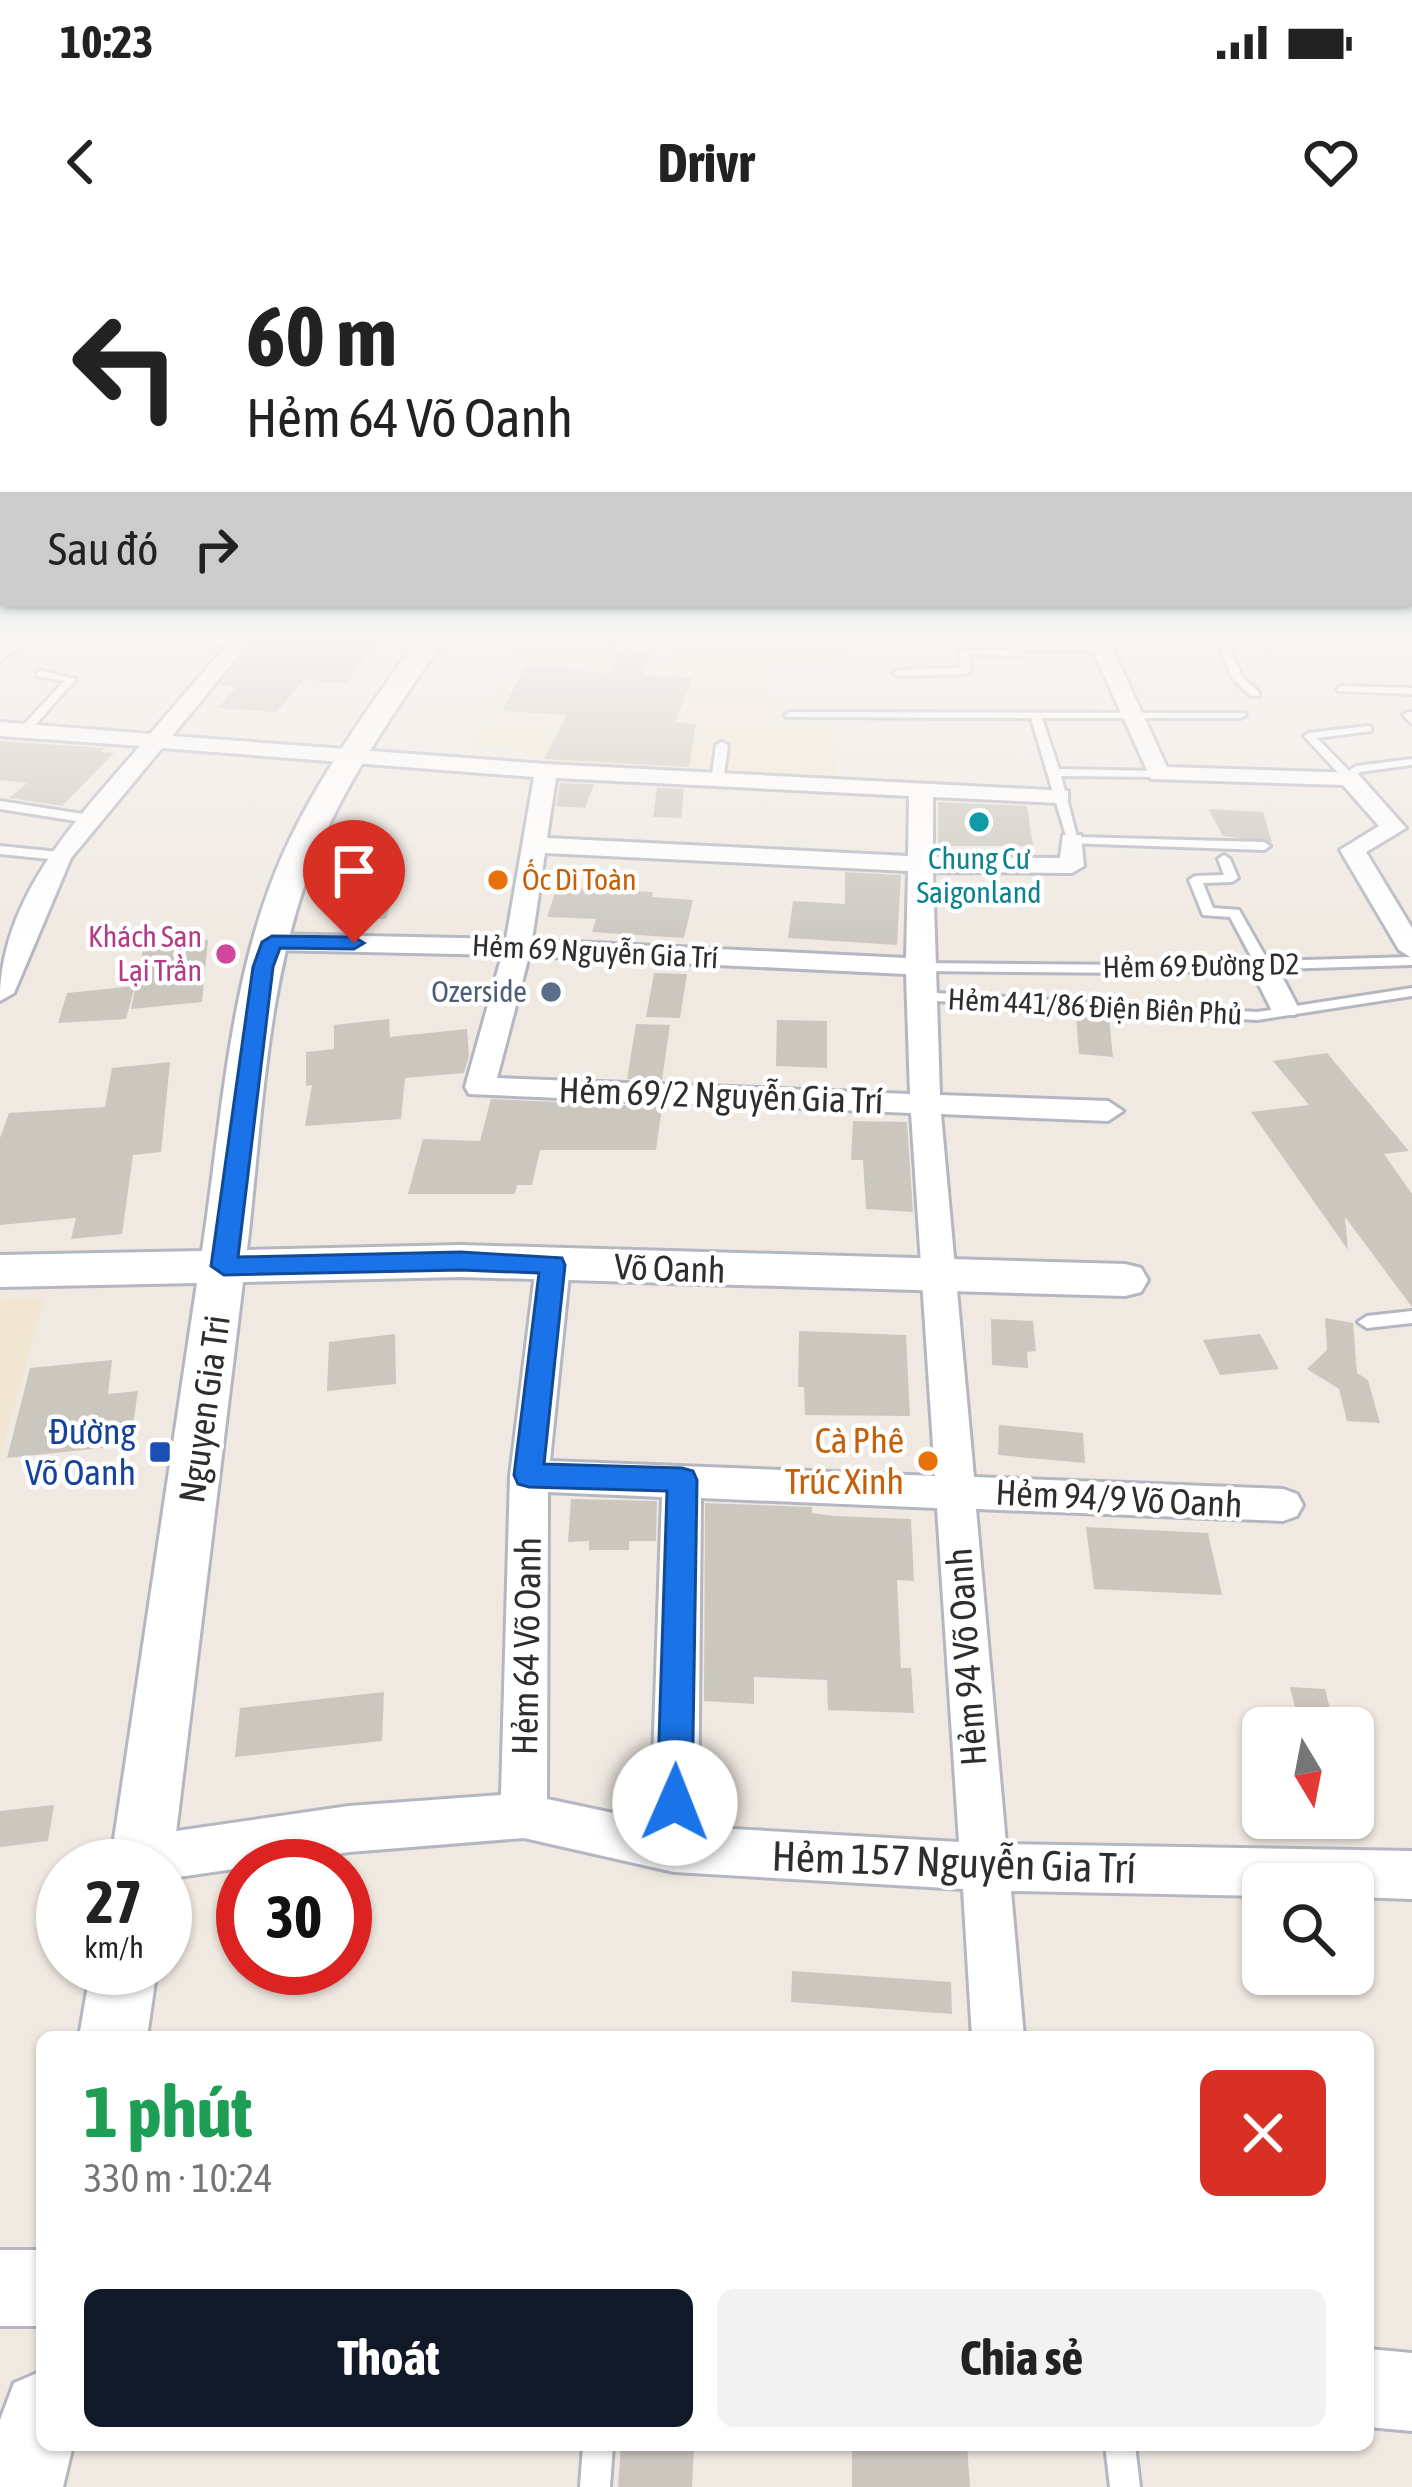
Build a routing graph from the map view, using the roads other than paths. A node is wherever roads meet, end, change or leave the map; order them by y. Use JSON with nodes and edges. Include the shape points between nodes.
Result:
{"nodes":[{"id":1,"x":114,"y":740,"type":"edge"},
{"id":2,"x":160,"y":740,"type":"edge"},
{"id":3,"x":362,"y":740,"type":"edge"},
{"id":4,"x":1043,"y":740,"type":"edge"},
{"id":5,"x":1143,"y":740,"type":"edge"},
{"id":6,"x":1313,"y":740,"type":"edge"},
{"id":7,"x":157,"y":744,"type":"junction"},
{"id":8,"x":722,"y":746,"type":"dead end"},
{"id":9,"x":350,"y":757,"type":"junction"},
{"id":10,"x":1412,"y":762,"type":"edge"},
{"id":11,"x":546,"y":771,"type":"junction"},
{"id":12,"x":1159,"y":774,"type":"junction"},
{"id":13,"x":1348,"y":778,"type":"junction"},
{"id":14,"x":717,"y":782,"type":"junction"},
{"id":15,"x":1057,"y":784,"type":"junction"},
{"id":16,"x":921,"y":792,"type":"junction"},
{"id":17,"x":0,"y":806,"type":"edge"},
{"id":18,"x":89,"y":819,"type":"junction"},
{"id":19,"x":1072,"y":840,"type":"junction"},
{"id":20,"x":534,"y":845,"type":"junction"},
{"id":21,"x":1264,"y":846,"type":"dead end"},
{"id":22,"x":0,"y":850,"type":"edge"},
{"id":23,"x":59,"y":856,"type":"junction"},
{"id":24,"x":1224,"y":859,"type":"dead end"},
{"id":25,"x":918,"y":864,"type":"junction"},
{"id":26,"x":272,"y":942,"type":"junction"},
{"id":27,"x":518,"y":946,"type":"junction"},
{"id":28,"x":9,"y":948,"type":"edge"},
{"id":29,"x":1412,"y":950,"type":"edge"},
{"id":30,"x":1412,"y":961,"type":"edge"},
{"id":31,"x":1263,"y":965,"type":"junction"},
{"id":32,"x":919,"y":982,"type":"junction"},
{"id":33,"x":1412,"y":992,"type":"edge"},
{"id":34,"x":0,"y":993,"type":"edge"},
{"id":35,"x":1285,"y":1009,"type":"junction"},
{"id":36,"x":925,"y":1101,"type":"junction"},
{"id":37,"x":1108,"y":1111,"type":"dead end"},
{"id":38,"x":553,"y":1265,"type":"junction"},
{"id":39,"x":224,"y":1266,"type":"junction"},
{"id":40,"x":0,"y":1271,"type":"edge"},
{"id":41,"x":936,"y":1276,"type":"junction"},
{"id":42,"x":1125,"y":1280,"type":"dead end"},
{"id":43,"x":1412,"y":1317,"type":"edge"},
{"id":44,"x":1367,"y":1322,"type":"dead end"},
{"id":45,"x":529,"y":1475,"type":"junction"},
{"id":46,"x":682,"y":1480,"type":"junction"},
{"id":47,"x":954,"y":1491,"type":"junction"},
{"id":48,"x":1283,"y":1505,"type":"dead end"},
{"id":49,"x":524,"y":1816,"type":"junction"},
{"id":50,"x":144,"y":1839,"type":"edge"},
{"id":51,"x":674,"y":1849,"type":"junction"},
{"id":52,"x":192,"y":1854,"type":"edge"},
{"id":53,"x":981,"y":1867,"type":"junction"},
{"id":54,"x":1412,"y":1875,"type":"edge"},
{"id":55,"x":120,"y":1995,"type":"edge"},
{"id":56,"x":114,"y":2031,"type":"edge"},
{"id":57,"x":997,"y":2031,"type":"edge"},
{"id":58,"x":0,"y":2288,"type":"edge"},
{"id":59,"x":36,"y":2288,"type":"edge"},
{"id":60,"x":1374,"y":2389,"type":"edge"},
{"id":61,"x":1412,"y":2392,"type":"edge"},
{"id":62,"x":36,"y":2433,"type":"edge"},
{"id":63,"x":598,"y":2451,"type":"edge"},
{"id":64,"x":1121,"y":2451,"type":"edge"},
{"id":65,"x":22,"y":2487,"type":"edge"},
{"id":66,"x":595,"y":2487,"type":"edge"},
{"id":67,"x":1124,"y":2487,"type":"edge"}],
"edges":[{"from":1,"to":7,"type":"street"},
{"from":2,"to":7,"type":"street"},
{"from":3,"to":9,"type":"street","name":"Nguyen Gia Tri"},
{"from":4,"to":15,"type":"lane"},
{"from":5,"to":12,"type":"street"},
{"from":6,"to":13,"type":"lane"},
{"from":7,"to":9,"type":"street"},
{"from":7,"to":18,"type":"street"},
{"from":8,"to":14,"type":"lane"},
{"from":9,"to":11,"type":"street"},
{"from":9,"to":26,"type":"street","name":"Nguyen Gia Tri","via":[[305,841]]},
{"from":10,"to":13,"type":"lane"},
{"from":11,"to":14,"type":"street"},
{"from":11,"to":20,"type":"street"},
{"from":12,"to":13,"type":"street"},
{"from":12,"to":15,"type":"lane"},
{"from":13,"to":29,"type":"street","via":[[1394,828],[1352,850]]},
{"from":14,"to":16,"type":"street"},
{"from":15,"to":16,"type":"street"},
{"from":15,"to":19,"type":"lane"},
{"from":16,"to":25,"type":"street","name":"Hẻm 94 Võ Oanh"},
{"from":17,"to":18,"type":"lane"},
{"from":18,"to":23,"type":"street"},
{"from":19,"to":21,"type":"lane"},
{"from":19,"to":25,"type":"street","via":[[1072,866]]},
{"from":20,"to":25,"type":"street"},
{"from":20,"to":27,"type":"street"},
{"from":22,"to":23,"type":"lane"},
{"from":23,"to":28,"type":"street"},
{"from":24,"to":31,"type":"lane","via":[[1232,878],[1195,880],[1208,912],[1234,913]]},
{"from":25,"to":32,"type":"street","name":"Hẻm 94 Võ Oanh"},
{"from":26,"to":27,"type":"street","name":"Hẻm 69 Nguyễn Gia Trí"},
{"from":26,"to":39,"type":"street","name":"Nguyen Gia Tri"},
{"from":27,"to":32,"type":"street","name":"Hẻm 69 Nguyễn Gia Trí"},
{"from":27,"to":36,"type":"street","name":"Hẻm 69/2 Nguyễn Gia Trí","via":[[480,1087]]},
{"from":28,"to":34,"type":"street"},
{"from":30,"to":31,"type":"lane","name":"Hẻm 69 Đường D2"},
{"from":31,"to":32,"type":"lane","name":"Hẻm 69 Đường D2"},
{"from":31,"to":35,"type":"street"},
{"from":32,"to":35,"type":"lane","name":"Hẻm 441/86 Điện Biên Phủ","via":[[1257,1016]]},
{"from":32,"to":36,"type":"street","name":"Hẻm 94 Võ Oanh"},
{"from":33,"to":35,"type":"lane","name":"Hẻm 441/86 Điện Biên Phủ"},
{"from":36,"to":37,"type":"street","name":"Hẻm 69/2 Nguyễn Gia Trí"},
{"from":36,"to":41,"type":"street","name":"Hẻm 94 Võ Oanh"},
{"from":38,"to":39,"type":"street","name":"Võ Oanh"},
{"from":38,"to":41,"type":"street","name":"Võ Oanh"},
{"from":38,"to":45,"type":"street","name":"Hẻm 64 Võ Oanh"},
{"from":39,"to":40,"type":"street","name":"Võ Oanh"},
{"from":39,"to":50,"type":"street","name":"Nguyen Gia Tri"},
{"from":41,"to":42,"type":"street","name":"Võ Oanh"},
{"from":41,"to":47,"type":"street","name":"Hẻm 94 Võ Oanh"},
{"from":43,"to":44,"type":"lane"},
{"from":45,"to":46,"type":"street"},
{"from":45,"to":49,"type":"street","name":"Hẻm 64 Võ Oanh"},
{"from":46,"to":47,"type":"street"},
{"from":46,"to":51,"type":"street"},
{"from":47,"to":48,"type":"street","name":"Hẻm 94/9 Võ Oanh"},
{"from":47,"to":53,"type":"street","name":"Hẻm 94 Võ Oanh"},
{"from":49,"to":51,"type":"street","name":"Hẻm 157 Nguyễn Gia Trí"},
{"from":49,"to":52,"type":"street","name":"Hẻm 157 Nguyễn Gia Trí","via":[[349,1829]]},
{"from":51,"to":53,"type":"street","name":"Hẻm 157 Nguyễn Gia Trí"},
{"from":53,"to":54,"type":"street","name":"Hẻm 157 Nguyễn Gia Trí"},
{"from":53,"to":57,"type":"street","name":"Hẻm 94 Võ Oanh"},
{"from":55,"to":56,"type":"street"},
{"from":58,"to":59,"type":"street"},
{"from":60,"to":61,"type":"street"},
{"from":62,"to":65,"type":"street"},
{"from":63,"to":66,"type":"lane"},
{"from":64,"to":67,"type":"lane"}]}
